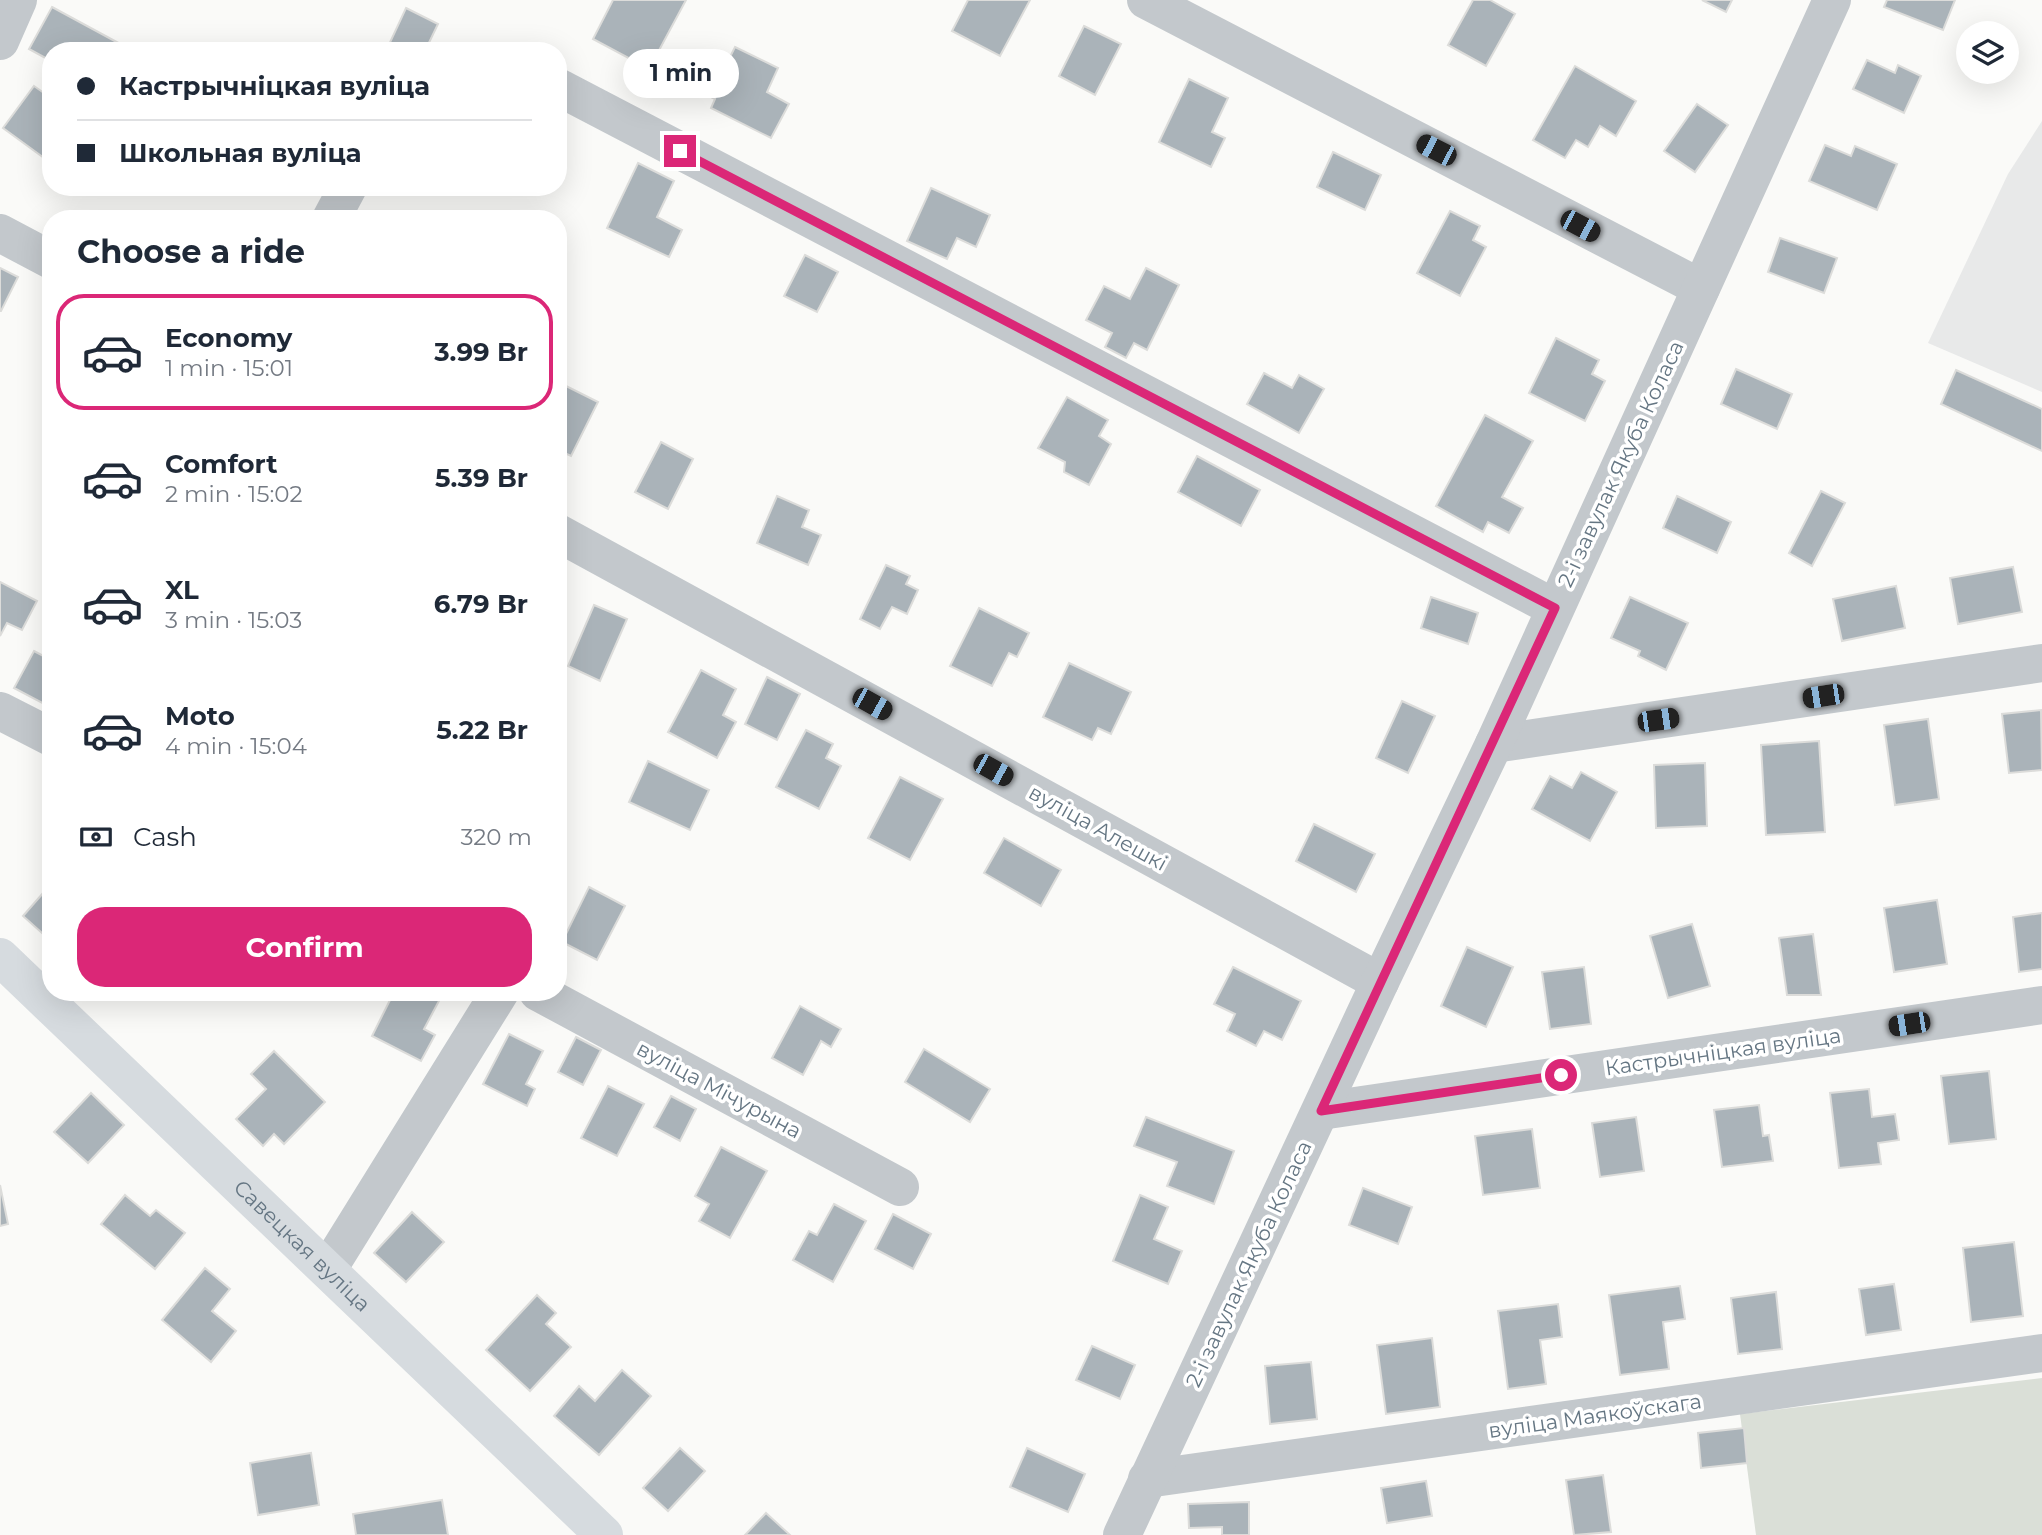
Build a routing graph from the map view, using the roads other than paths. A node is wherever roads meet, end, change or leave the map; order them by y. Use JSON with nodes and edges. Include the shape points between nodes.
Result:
{"nodes":[{"id":1,"x":18,"y":0,"type":"edge"},
{"id":2,"x":1146,"y":0,"type":"edge"},
{"id":3,"x":1832,"y":0,"type":"edge"},
{"id":4,"x":0,"y":41,"type":"edge"},
{"id":5,"x":567,"y":92,"type":"edge"},
{"id":6,"x":0,"y":233,"type":"edge"},
{"id":7,"x":42,"y":255,"type":"edge"},
{"id":8,"x":1701,"y":288,"type":"junction"},
{"id":9,"x":567,"y":538,"type":"edge"},
{"id":10,"x":1555,"y":608,"type":"junction"},
{"id":11,"x":2042,"y":663,"type":"edge"},
{"id":12,"x":0,"y":711,"type":"edge"},
{"id":13,"x":42,"y":732,"type":"edge"},
{"id":14,"x":1494,"y":744,"type":"junction"},
{"id":15,"x":0,"y":957,"type":"edge"},
{"id":16,"x":1380,"y":982,"type":"junction"},
{"id":17,"x":42,"y":997,"type":"edge"},
{"id":18,"x":46,"y":1001,"type":"edge"},
{"id":19,"x":494,"y":1001,"type":"edge"},
{"id":20,"x":555,"y":1001,"type":"edge"},
{"id":21,"x":2042,"y":1005,"type":"edge"},
{"id":22,"x":1321,"y":1111,"type":"junction"},
{"id":23,"x":900,"y":1187,"type":"dead end"},
{"id":24,"x":328,"y":1269,"type":"junction"},
{"id":25,"x":2042,"y":1353,"type":"edge"},
{"id":26,"x":1147,"y":1479,"type":"junction"},
{"id":27,"x":604,"y":1535,"type":"edge"},
{"id":28,"x":1122,"y":1535,"type":"edge"}],
"edges":[{"from":1,"to":4,"type":"street"},
{"from":2,"to":8,"type":"street"},
{"from":3,"to":8,"type":"street","name":"2-і завулак Якуба Коласа"},
{"from":5,"to":10,"type":"street"},
{"from":6,"to":7,"type":"street"},
{"from":8,"to":10,"type":"street","name":"2-і завулак Якуба Коласа"},
{"from":9,"to":16,"type":"street","name":"вуліца Алешкі"},
{"from":10,"to":14,"type":"street","name":"2-і завулак Якуба Коласа"},
{"from":11,"to":14,"type":"street"},
{"from":12,"to":13,"type":"street"},
{"from":14,"to":16,"type":"street","name":"2-і завулак Якуба Коласа"},
{"from":15,"to":17,"type":"street","name":"Савецкая вуліца"},
{"from":16,"to":22,"type":"street","name":"2-і завулак Якуба Коласа"},
{"from":18,"to":24,"type":"street","name":"Савецкая вуліца"},
{"from":19,"to":24,"type":"street"},
{"from":20,"to":23,"type":"street","name":"вуліца Мічурына"},
{"from":21,"to":22,"type":"street","name":"Кастрычніцкая вуліца"},
{"from":22,"to":26,"type":"street","name":"2-і завулак Якуба Коласа"},
{"from":24,"to":27,"type":"street","name":"Савецкая вуліца"},
{"from":25,"to":26,"type":"street","name":"вуліца Маякоўскага"},
{"from":26,"to":28,"type":"street","name":"2-і завулак Якуба Коласа"}]}
